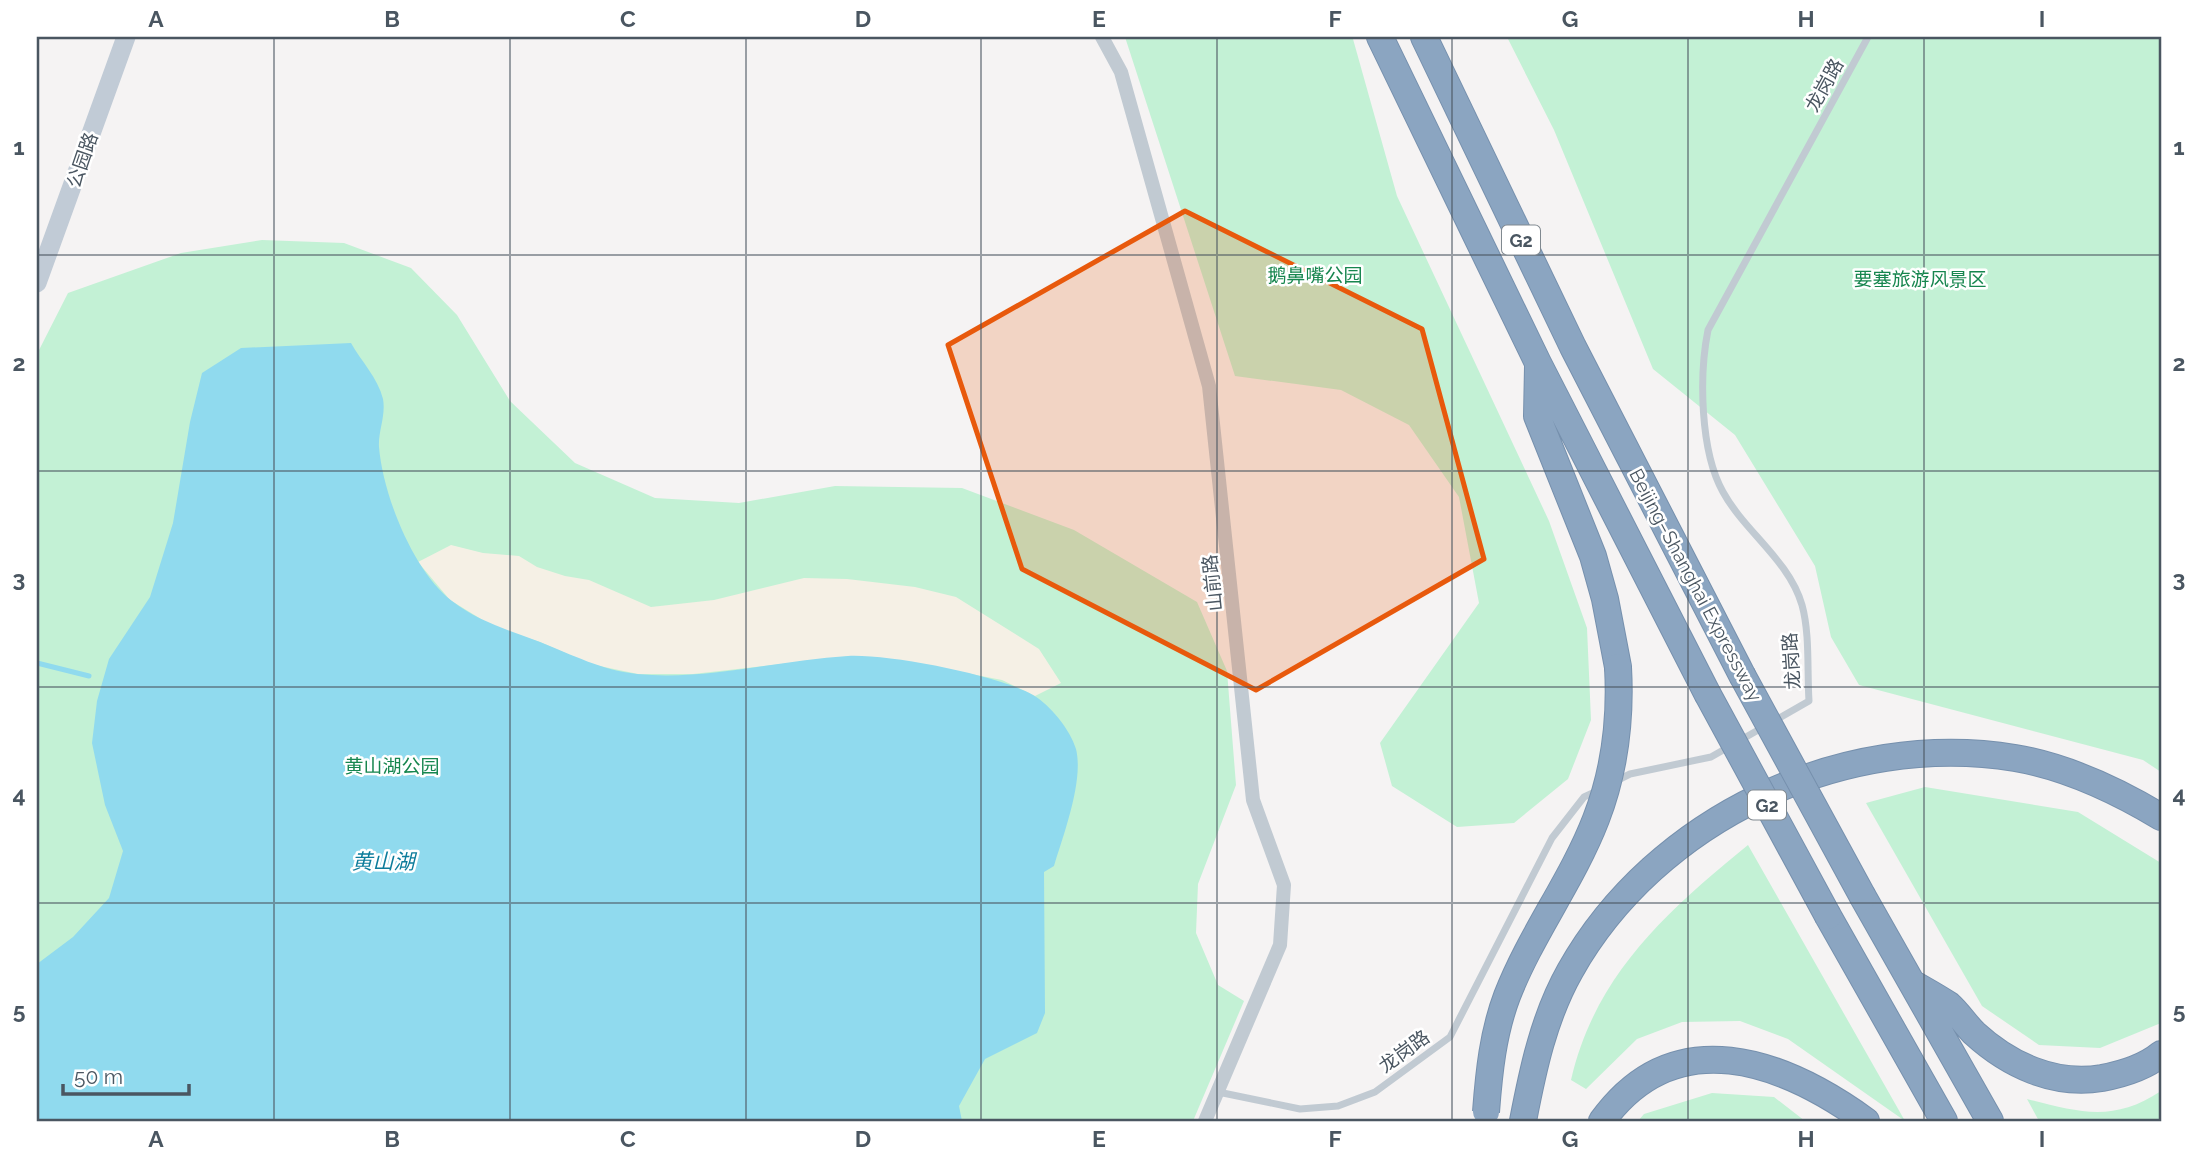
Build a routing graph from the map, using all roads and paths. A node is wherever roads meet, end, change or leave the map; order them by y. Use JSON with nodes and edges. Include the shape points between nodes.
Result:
{"nodes":[{"id":1,"x":126,"y":37,"type":"edge"},
{"id":2,"x":1102,"y":37,"type":"edge"},
{"id":3,"x":1380,"y":37,"type":"edge"},
{"id":4,"x":1424,"y":37,"type":"edge"},
{"id":5,"x":1868,"y":37,"type":"edge"},
{"id":6,"x":40,"y":270,"type":"edge"},
{"id":7,"x":1538,"y":363,"type":"junction"},
{"id":8,"x":2161,"y":817,"type":"edge"},
{"id":9,"x":2161,"y":837,"type":"edge"},
{"id":10,"x":1912,"y":983,"type":"junction"},
{"id":11,"x":2161,"y":1054,"type":"edge"},
{"id":12,"x":1217,"y":1092,"type":"junction"},
{"id":13,"x":1485,"y":1116,"type":"edge"},
{"id":14,"x":1205,"y":1121,"type":"edge"},
{"id":15,"x":1523,"y":1121,"type":"edge"},
{"id":16,"x":1539,"y":1121,"type":"edge"},
{"id":17,"x":1602,"y":1121,"type":"edge"},
{"id":18,"x":1867,"y":1121,"type":"edge"},
{"id":19,"x":1944,"y":1121,"type":"edge"},
{"id":20,"x":1990,"y":1121,"type":"edge"}],
"edges":[{"from":1,"to":6,"type":"street","name":"公园路"},
{"from":2,"to":12,"type":"street","name":"山前路","via":[[1121,72],[1209,386],[1253,800],[1284,885],[1280,946]]},
{"from":3,"to":7,"type":"highway","name":"Beijing–Shanghai Expressway","number":"G2"},
{"from":4,"to":10,"type":"highway","name":"Beijing–Shanghai Expressway","number":"G2","bridge":true,"via":[[1621,442],[1742,675]]},
{"from":5,"to":12,"type":"lane","name":"龙岗路","via":[[1708,330],[1702,360],[1710,462],[1723,493],[1787,575],[1802,605],[1810,701],[1711,757],[1630,774],[1584,797],[1552,838],[1450,1037],[1375,1092],[1338,1106],[1300,1109]]},
{"from":7,"to":13,"type":"highway","bridge":true,"via":[[1537,416],[1570,493],[1605,599],[1618,667],[1618,731],[1610,777],[1595,821],[1506,999],[1491,1057]]},
{"from":7,"to":19,"type":"highway","name":"Beijing–Shanghai Expressway","number":"G2","bridge":true,"via":[[1707,693]]},
{"from":8,"to":15,"type":"highway","bridge":true,"via":[[2068,771],[2017,758],[1964,752],[1911,753],[1857,762],[1757,799],[1712,823],[1669,856],[1598,928],[1570,971],[1550,1017],[1534,1063]]},
{"from":9,"to":16,"type":"highway","bridge":true,"via":[[2111,806],[2063,785],[1963,767],[1912,768],[1861,777],[1763,812],[1679,867],[1610,938],[1583,978],[1564,1022],[1549,1067]]},
{"from":10,"to":11,"type":"highway","via":[[1950,1006],[1998,1052],[2043,1075],[2068,1080],[2115,1076]]},
{"from":10,"to":20,"type":"highway","name":"Beijing–Shanghai Expressway","number":"G2"},
{"from":12,"to":14,"type":"street","name":"山前路"},
{"from":17,"to":18,"type":"highway","via":[[1640,1083],[1671,1068],[1708,1060],[1750,1062],[1790,1074]]}]}
